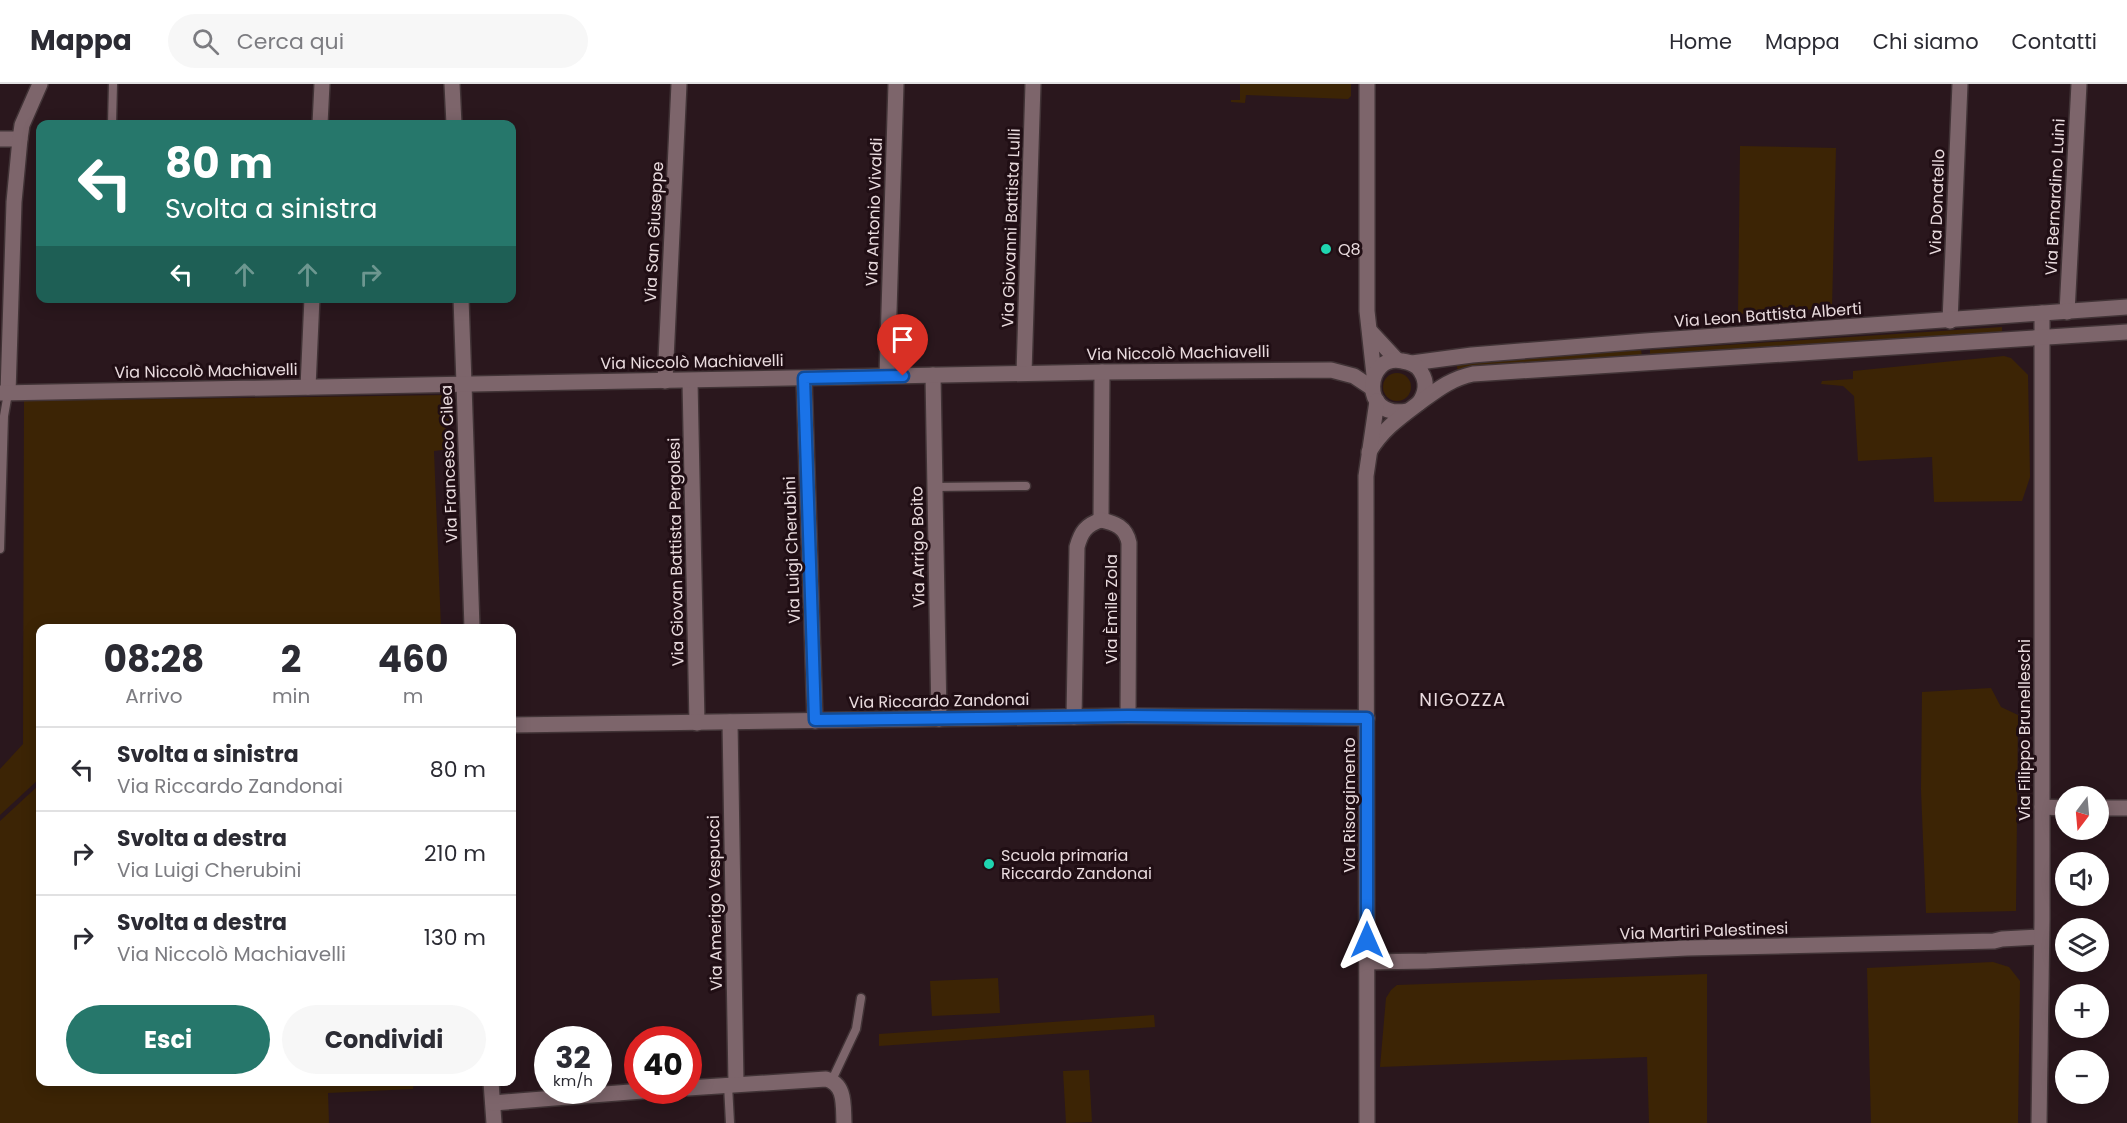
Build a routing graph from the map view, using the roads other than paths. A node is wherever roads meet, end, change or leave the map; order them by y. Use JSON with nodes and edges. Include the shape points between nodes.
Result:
{"nodes":[{"id":1,"x":40,"y":84,"type":"edge"},
{"id":2,"x":113,"y":84,"type":"edge"},
{"id":3,"x":322,"y":84,"type":"edge"},
{"id":4,"x":452,"y":84,"type":"edge"},
{"id":5,"x":679,"y":84,"type":"edge"},
{"id":6,"x":896,"y":84,"type":"edge"},
{"id":7,"x":1033,"y":84,"type":"edge"},
{"id":8,"x":1368,"y":84,"type":"edge"},
{"id":9,"x":1960,"y":84,"type":"edge"},
{"id":10,"x":2079,"y":84,"type":"edge"},
{"id":11,"x":112,"y":120,"type":"edge"},
{"id":12,"x":320,"y":120,"type":"edge"},
{"id":13,"x":454,"y":120,"type":"edge"},
{"id":14,"x":0,"y":139,"type":"edge"},
{"id":15,"x":20,"y":139,"type":"junction"},
{"id":16,"x":312,"y":303,"type":"edge"},
{"id":17,"x":461,"y":303,"type":"edge"},
{"id":18,"x":2127,"y":307,"type":"edge"},
{"id":19,"x":2067,"y":312,"type":"junction"},
{"id":20,"x":2127,"y":313,"type":"edge"},
{"id":21,"x":2042,"y":317,"type":"junction"},
{"id":22,"x":1950,"y":321,"type":"junction"},
{"id":23,"x":1370,"y":331,"type":"junction"},
{"id":24,"x":2127,"y":332,"type":"edge"},
{"id":25,"x":2042,"y":337,"type":"junction"},
{"id":26,"x":1396,"y":359,"type":"junction"},
{"id":27,"x":1412,"y":363,"type":"junction"},
{"id":28,"x":1102,"y":372,"type":"junction"},
{"id":29,"x":1024,"y":373,"type":"junction"},
{"id":30,"x":933,"y":375,"type":"junction"},
{"id":31,"x":887,"y":376,"type":"junction"},
{"id":32,"x":804,"y":378,"type":"junction"},
{"id":33,"x":665,"y":381,"type":"junction"},
{"id":34,"x":690,"y":381,"type":"junction"},
{"id":35,"x":464,"y":384,"type":"junction"},
{"id":36,"x":308,"y":387,"type":"junction"},
{"id":37,"x":1374,"y":388,"type":"junction"},
{"id":38,"x":4,"y":393,"type":"edge"},
{"id":39,"x":1413,"y":407,"type":"junction"},
{"id":40,"x":1369,"y":452,"type":"junction"},
{"id":41,"x":934,"y":486,"type":"junction"},
{"id":42,"x":1026,"y":486,"type":"dead end"},
{"id":43,"x":1101,"y":520,"type":"junction"},
{"id":44,"x":0,"y":549,"type":"edge"},
{"id":45,"x":472,"y":624,"type":"edge"},
{"id":46,"x":1128,"y":716,"type":"junction"},
{"id":47,"x":1074,"y":717,"type":"junction"},
{"id":48,"x":939,"y":718,"type":"junction"},
{"id":49,"x":1367,"y":718,"type":"junction"},
{"id":50,"x":815,"y":720,"type":"junction"},
{"id":51,"x":730,"y":722,"type":"junction"},
{"id":52,"x":697,"y":723,"type":"junction"},
{"id":53,"x":516,"y":725,"type":"edge"},
{"id":54,"x":2042,"y":807,"type":"junction"},
{"id":55,"x":2055,"y":808,"type":"edge"},
{"id":56,"x":2109,"y":808,"type":"edge"},
{"id":57,"x":2127,"y":808,"type":"edge"},
{"id":58,"x":2041,"y":937,"type":"junction"},
{"id":59,"x":1367,"y":962,"type":"junction"},
{"id":60,"x":861,"y":998,"type":"dead end"},
{"id":61,"x":832,"y":1080,"type":"junction"},
{"id":62,"x":732,"y":1084,"type":"junction"},
{"id":63,"x":491,"y":1086,"type":"edge"},
{"id":64,"x":702,"y":1087,"type":"edge"},
{"id":65,"x":624,"y":1092,"type":"edge"},
{"id":66,"x":493,"y":1103,"type":"junction"},
{"id":67,"x":494,"y":1123,"type":"edge"},
{"id":68,"x":730,"y":1123,"type":"edge"},
{"id":69,"x":844,"y":1123,"type":"edge"},
{"id":70,"x":1367,"y":1123,"type":"edge"},
{"id":71,"x":2039,"y":1123,"type":"edge"}],
"edges":[{"from":1,"to":15,"type":"street"},
{"from":2,"to":11,"type":"lane"},
{"from":3,"to":12,"type":"street"},
{"from":4,"to":13,"type":"street"},
{"from":5,"to":33,"type":"street","name":"Via San Giuseppe"},
{"from":6,"to":31,"type":"street","name":"Via Antonio Vivaldi"},
{"from":7,"to":29,"type":"street","name":"Via Giovanni Battista Lulli"},
{"from":8,"to":23,"type":"street","name":"Via Risorgimento"},
{"from":9,"to":22,"type":"street","name":"Via Donatello"},
{"from":10,"to":19,"type":"street","name":"Via Bernardino Luini"},
{"from":14,"to":15,"type":"street"},
{"from":15,"to":38,"type":"street"},
{"from":16,"to":36,"type":"street"},
{"from":17,"to":35,"type":"street","name":"Via Francesco Cilea"},
{"from":18,"to":19,"type":"street","name":"Via Leon Battista Alberti"},
{"from":19,"to":21,"type":"street","name":"Via Leon Battista Alberti"},
{"from":20,"to":21,"type":"street"},
{"from":21,"to":22,"type":"street","name":"Via Leon Battista Alberti"},
{"from":21,"to":25,"type":"street","name":"Via Filippo Brunelleschi"},
{"from":22,"to":27,"type":"street","name":"Via Leon Battista Alberti","via":[[1645,341]]},
{"from":23,"to":26,"type":"street"},
{"from":23,"to":37,"type":"street","name":"Via Risorgimento"},
{"from":24,"to":25,"type":"street"},
{"from":25,"to":39,"type":"street","via":[[1473,374],[1449,381]]},
{"from":25,"to":54,"type":"street","name":"Via Filippo Brunelleschi"},
{"from":26,"to":27,"type":"street"},
{"from":26,"to":37,"type":"street","via":[[1383,364]]},
{"from":27,"to":39,"type":"street","via":[[1425,381],[1424,396]]},
{"from":28,"to":29,"type":"street","name":"Via Niccolò Machiavelli"},
{"from":28,"to":37,"type":"street","name":"Via Niccolò Machiavelli","via":[[1331,370],[1354,376]]},
{"from":28,"to":43,"type":"street"},
{"from":29,"to":30,"type":"street","name":"Via Niccolò Machiavelli"},
{"from":30,"to":31,"type":"street","name":"Via Niccolò Machiavelli"},
{"from":30,"to":41,"type":"street","name":"Via Arrigo Boito"},
{"from":31,"to":32,"type":"street","name":"Via Niccolò Machiavelli"},
{"from":32,"to":34,"type":"street","name":"Via Niccolò Machiavelli"},
{"from":32,"to":50,"type":"street","name":"Via Luigi Cherubini"},
{"from":33,"to":34,"type":"street","name":"Via Niccolò Machiavelli"},
{"from":33,"to":35,"type":"street","name":"Via Niccolò Machiavelli"},
{"from":34,"to":52,"type":"street","name":"Via Giovan Battista Pergolesi"},
{"from":35,"to":36,"type":"street","name":"Via Niccolò Machiavelli"},
{"from":35,"to":45,"type":"street","name":"Via Francesco Cilea"},
{"from":36,"to":38,"type":"street","name":"Via Niccolò Machiavelli"},
{"from":37,"to":39,"type":"street","via":[[1390,411],[1399,413]]},
{"from":37,"to":40,"type":"street","name":"Via Risorgimento"},
{"from":38,"to":44,"type":"lane"},
{"from":39,"to":40,"type":"street","via":[[1391,424]]},
{"from":40,"to":49,"type":"street","name":"Via Risorgimento"},
{"from":41,"to":42,"type":"lane"},
{"from":41,"to":48,"type":"street","name":"Via Arrigo Boito"},
{"from":43,"to":46,"type":"street","name":"Via Èmile Zola","via":[[1119,526],[1129,543]]},
{"from":43,"to":47,"type":"street","via":[[1086,527],[1077,547]]},
{"from":46,"to":47,"type":"street","name":"Via Riccardo Zandonai"},
{"from":46,"to":49,"type":"street","name":"Via Riccardo Zandonai"},
{"from":47,"to":48,"type":"street","name":"Via Riccardo Zandonai"},
{"from":48,"to":50,"type":"street","name":"Via Riccardo Zandonai"},
{"from":49,"to":59,"type":"street","name":"Via Risorgimento"},
{"from":50,"to":51,"type":"street","name":"Via Riccardo Zandonai"},
{"from":51,"to":52,"type":"street","name":"Via Riccardo Zandonai"},
{"from":51,"to":62,"type":"street","name":"Via Amerigo Vespucci"},
{"from":52,"to":53,"type":"street","name":"Via Riccardo Zandonai"},
{"from":54,"to":55,"type":"street"},
{"from":54,"to":58,"type":"street","name":"Via Filippo Brunelleschi"},
{"from":56,"to":57,"type":"street"},
{"from":58,"to":59,"type":"street","name":"Via Martiri Palestinesi"},
{"from":58,"to":71,"type":"street","name":"Via Filippo Brunelleschi"},
{"from":59,"to":70,"type":"street","name":"Via Risorgimento"},
{"from":60,"to":61,"type":"lane","via":[[856,1029]]},
{"from":61,"to":62,"type":"street"},
{"from":61,"to":69,"type":"street","via":[[842,1094]]},
{"from":62,"to":64,"type":"street"},
{"from":62,"to":68,"type":"lane"},
{"from":63,"to":66,"type":"street"},
{"from":65,"to":66,"type":"street"},
{"from":66,"to":67,"type":"street"}]}
